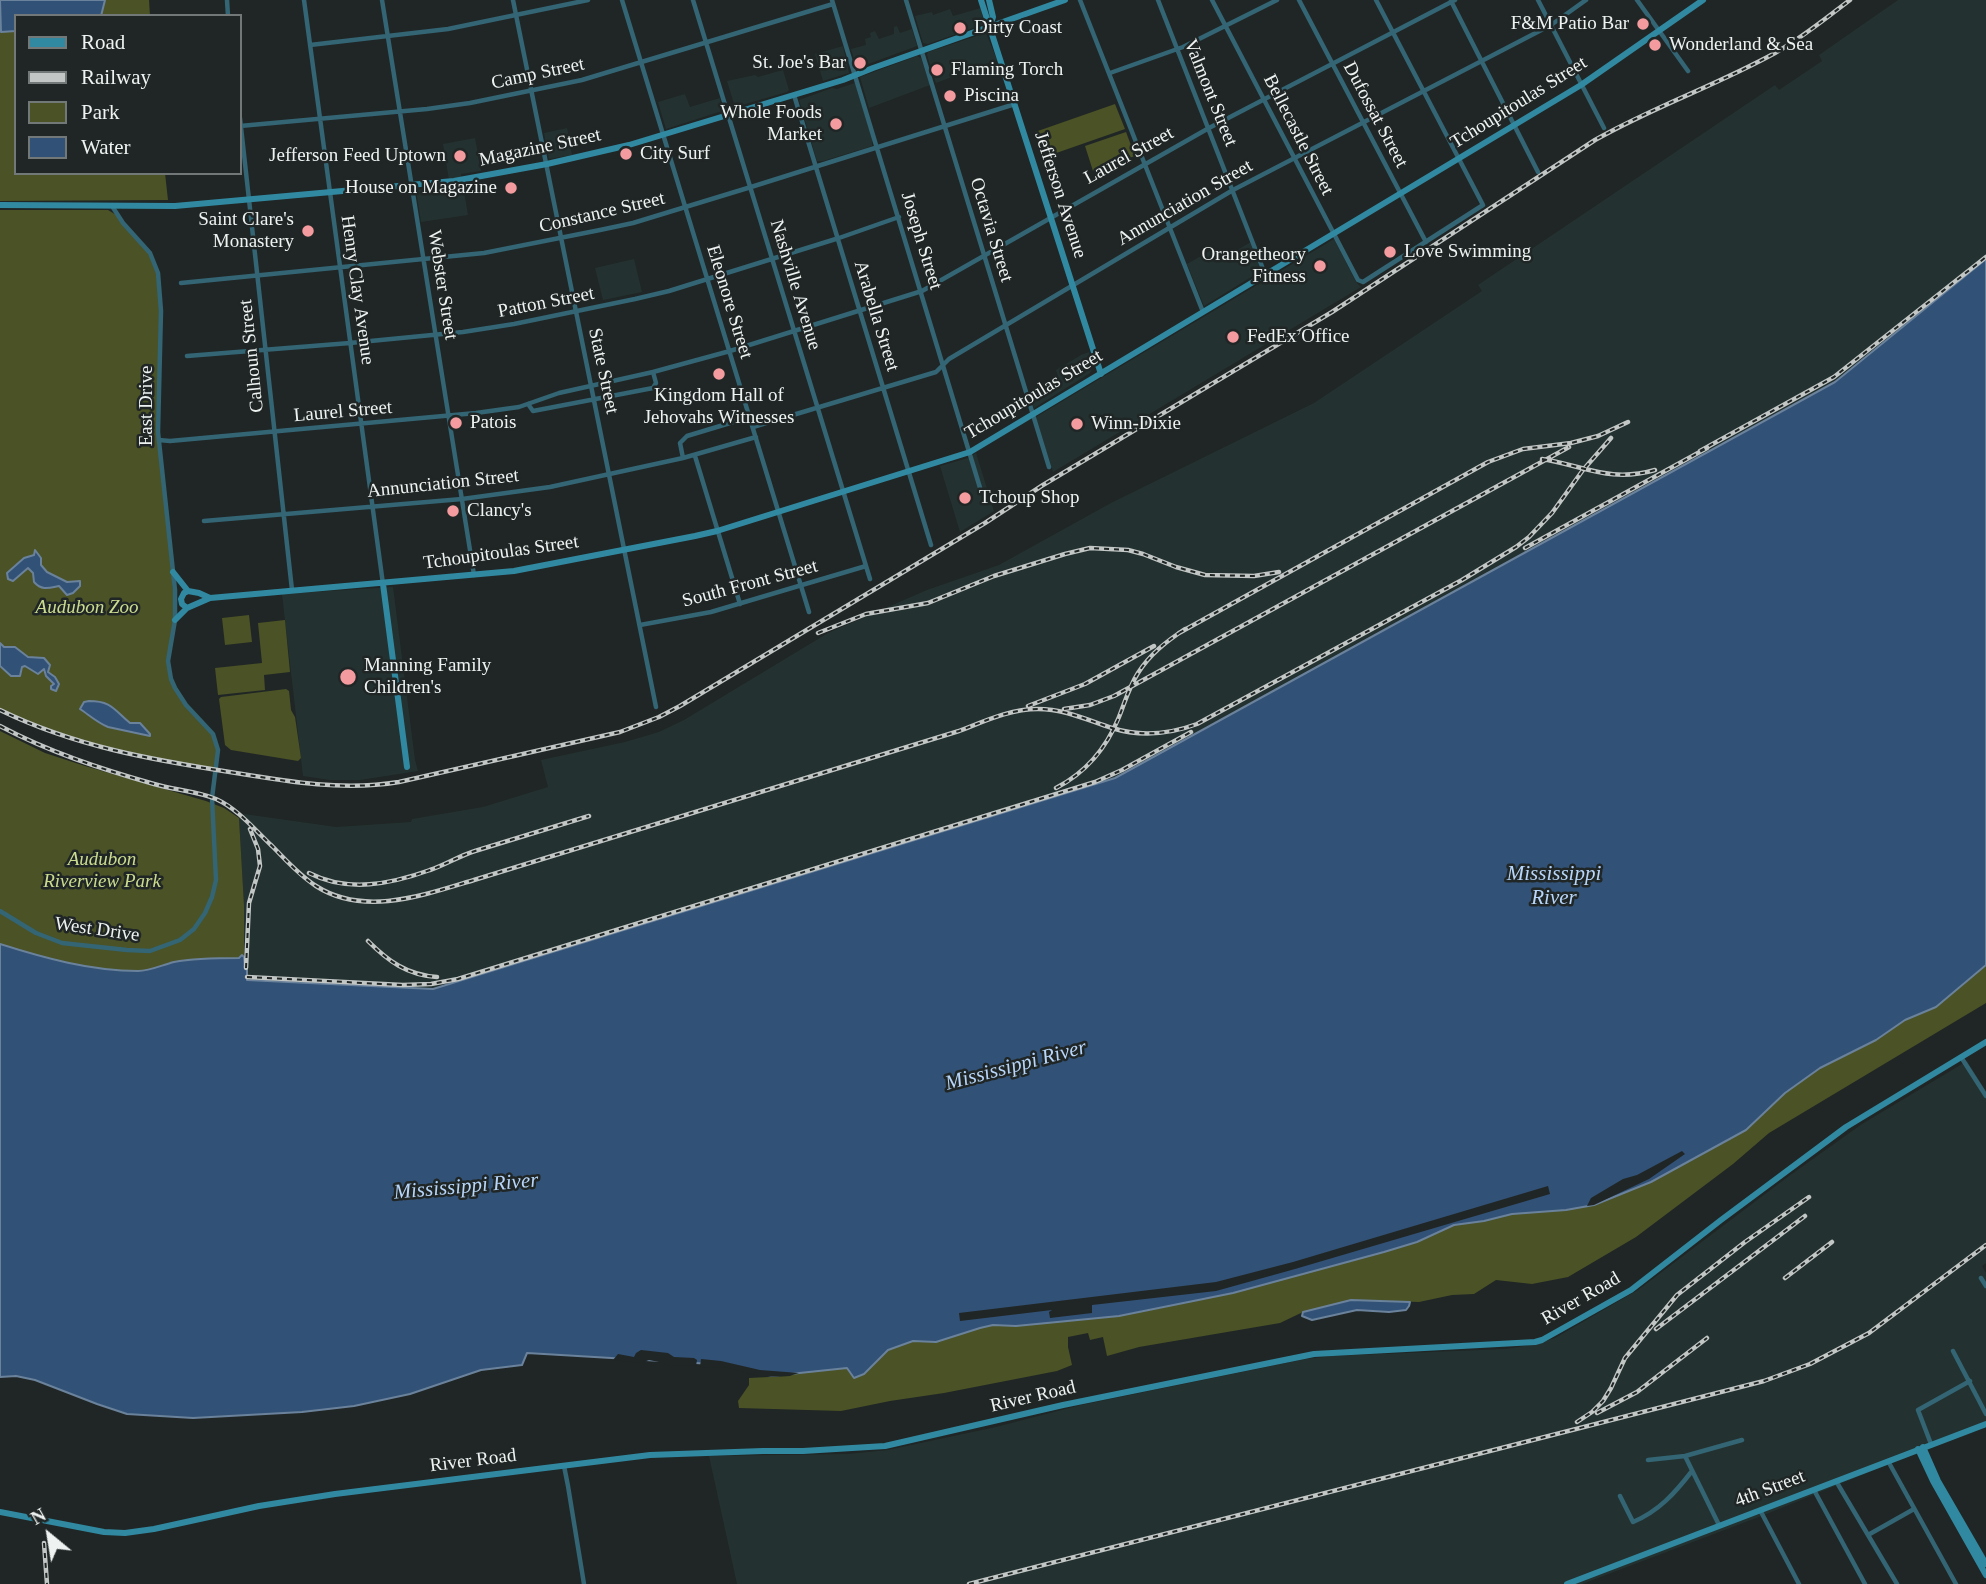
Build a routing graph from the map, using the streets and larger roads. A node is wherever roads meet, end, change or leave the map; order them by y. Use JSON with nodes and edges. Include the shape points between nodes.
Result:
{"nodes":[{"id":1,"x":304,"y":0,"type":"edge"},
{"id":2,"x":383,"y":0,"type":"edge"},
{"id":3,"x":513,"y":0,"type":"edge"},
{"id":4,"x":588,"y":0,"type":"edge"},
{"id":5,"x":622,"y":0,"type":"edge"},
{"id":6,"x":694,"y":0,"type":"edge"},
{"id":7,"x":906,"y":0,"type":"edge"},
{"id":8,"x":981,"y":0,"type":"edge"},
{"id":9,"x":989,"y":0,"type":"edge"},
{"id":10,"x":1065,"y":0,"type":"edge"},
{"id":11,"x":1080,"y":0,"type":"edge"},
{"id":12,"x":1158,"y":0,"type":"edge"},
{"id":13,"x":1212,"y":0,"type":"edge"},
{"id":14,"x":1277,"y":0,"type":"edge"},
{"id":15,"x":1299,"y":0,"type":"edge"},
{"id":16,"x":1376,"y":0,"type":"edge"},
{"id":17,"x":1538,"y":0,"type":"edge"},
{"id":18,"x":1586,"y":0,"type":"edge"},
{"id":19,"x":1637,"y":0,"type":"edge"},
{"id":20,"x":1703,"y":0,"type":"edge"},
{"id":21,"x":1452,"y":1,"type":"edge"},
{"id":22,"x":833,"y":2,"type":"edge"},
{"id":23,"x":516,"y":16,"type":"junction"},
{"id":24,"x":1551,"y":25,"type":"junction"},
{"id":25,"x":990,"y":26,"type":"junction"},
{"id":26,"x":1226,"y":26,"type":"junction"},
{"id":27,"x":1659,"y":31,"type":"junction"},
{"id":28,"x":1392,"y":32,"type":"junction"},
{"id":29,"x":388,"y":37,"type":"junction"},
{"id":30,"x":707,"y":42,"type":"junction"},
{"id":31,"x":310,"y":46,"type":"junction"},
{"id":32,"x":922,"y":50,"type":"junction"},
{"id":33,"x":1178,"y":50,"type":"junction"},
{"id":34,"x":1481,"y":61,"type":"junction"},
{"id":35,"x":642,"y":62,"type":"junction"},
{"id":36,"x":1332,"y":63,"type":"junction"},
{"id":37,"x":1688,"y":71,"type":"dead end"},
{"id":38,"x":1110,"y":73,"type":"junction"},
{"id":39,"x":856,"y":75,"type":"junction"},
{"id":40,"x":1581,"y":85,"type":"junction"},
{"id":41,"x":532,"y":90,"type":"junction"},
{"id":42,"x":1423,"y":92,"type":"junction"},
{"id":43,"x":794,"y":95,"type":"junction"},
{"id":44,"x":1264,"y":98,"type":"junction"},
{"id":45,"x":1015,"y":104,"type":"junction"},
{"id":46,"x":401,"y":111,"type":"junction"},
{"id":47,"x":729,"y":114,"type":"junction"},
{"id":48,"x":320,"y":119,"type":"junction"},
{"id":49,"x":1364,"y":123,"type":"junction"},
{"id":50,"x":1514,"y":125,"type":"junction"},
{"id":51,"x":242,"y":126,"type":"edge"},
{"id":52,"x":946,"y":127,"type":"junction"},
{"id":53,"x":1209,"y":128,"type":"junction"},
{"id":54,"x":1604,"y":128,"type":"dead end"},
{"id":55,"x":664,"y":135,"type":"junction"},
{"id":56,"x":242,"y":142,"type":"edge"},
{"id":57,"x":878,"y":148,"type":"junction"},
{"id":58,"x":1295,"y":158,"type":"junction"},
{"id":59,"x":1458,"y":159,"type":"junction"},
{"id":60,"x":1144,"y":163,"type":"junction"},
{"id":61,"x":547,"y":164,"type":"junction"},
{"id":62,"x":815,"y":166,"type":"junction"},
{"id":63,"x":1538,"y":172,"type":"dead end"},
{"id":64,"x":413,"y":186,"type":"junction"},
{"id":65,"x":751,"y":187,"type":"junction"},
{"id":66,"x":1233,"y":190,"type":"junction"},
{"id":67,"x":330,"y":193,"type":"junction"},
{"id":68,"x":1400,"y":194,"type":"junction"},
{"id":69,"x":249,"y":200,"type":"junction"},
{"id":70,"x":0,"y":205,"type":"edge"},
{"id":71,"x":112,"y":206,"type":"junction"},
{"id":72,"x":686,"y":206,"type":"junction"},
{"id":73,"x":1051,"y":216,"type":"junction"},
{"id":74,"x":899,"y":217,"type":"junction"},
{"id":75,"x":1170,"y":227,"type":"junction"},
{"id":76,"x":1334,"y":234,"type":"junction"},
{"id":77,"x":562,"y":237,"type":"junction"},
{"id":78,"x":839,"y":238,"type":"junction"},
{"id":79,"x":1426,"y":242,"type":"junction"},
{"id":80,"x":984,"y":255,"type":"junction"},
{"id":81,"x":773,"y":259,"type":"junction"},
{"id":82,"x":424,"y":260,"type":"junction"},
{"id":83,"x":340,"y":266,"type":"junction"},
{"id":84,"x":1265,"y":274,"type":"junction"},
{"id":85,"x":257,"y":275,"type":"junction"},
{"id":86,"x":708,"y":279,"type":"junction"},
{"id":87,"x":181,"y":283,"type":"dead end"},
{"id":88,"x":1072,"y":285,"type":"junction"},
{"id":89,"x":922,"y":291,"type":"junction"},
{"id":90,"x":859,"y":310,"type":"junction"},
{"id":91,"x":576,"y":311,"type":"junction"},
{"id":92,"x":1203,"y":312,"type":"junction"},
{"id":93,"x":1006,"y":326,"type":"junction"},
{"id":94,"x":794,"y":330,"type":"junction"},
{"id":95,"x":435,"y":334,"type":"junction"},
{"id":96,"x":350,"y":343,"type":"junction"},
{"id":97,"x":266,"y":349,"type":"junction"},
{"id":98,"x":730,"y":351,"type":"junction"},
{"id":99,"x":187,"y":356,"type":"dead end"},
{"id":100,"x":943,"y":364,"type":"junction"},
{"id":101,"x":653,"y":372,"type":"junction"},
{"id":102,"x":1101,"y":373,"type":"junction"},
{"id":103,"x":591,"y":385,"type":"junction"},
{"id":104,"x":884,"y":389,"type":"junction"},
{"id":105,"x":594,"y":400,"type":"junction"},
{"id":106,"x":528,"y":404,"type":"junction"},
{"id":107,"x":818,"y":408,"type":"junction"},
{"id":108,"x":1033,"y":414,"type":"junction"},
{"id":109,"x":448,"y":415,"type":"junction"},
{"id":110,"x":750,"y":417,"type":"junction"},
{"id":111,"x":361,"y":424,"type":"junction"},
{"id":112,"x":753,"y":427,"type":"junction"},
{"id":113,"x":275,"y":432,"type":"junction"},
{"id":114,"x":756,"y":438,"type":"junction"},
{"id":115,"x":159,"y":440,"type":"junction"},
{"id":116,"x":970,"y":452,"type":"junction"},
{"id":117,"x":695,"y":456,"type":"junction"},
{"id":118,"x":683,"y":458,"type":"junction"},
{"id":119,"x":1049,"y":467,"type":"dead end"},
{"id":120,"x":909,"y":472,"type":"junction"},
{"id":121,"x":610,"y":474,"type":"junction"},
{"id":122,"x":981,"y":491,"type":"dead end"},
{"id":123,"x":843,"y":492,"type":"junction"},
{"id":124,"x":462,"y":499,"type":"junction"},
{"id":125,"x":373,"y":506,"type":"junction"},
{"id":126,"x":779,"y":512,"type":"junction"},
{"id":127,"x":284,"y":514,"type":"junction"},
{"id":128,"x":204,"y":521,"type":"dead end"},
{"id":129,"x":717,"y":531,"type":"junction"},
{"id":130,"x":931,"y":544,"type":"dead end"},
{"id":131,"x":625,"y":551,"type":"junction"},
{"id":132,"x":866,"y":566,"type":"junction"},
{"id":133,"x":173,"y":572,"type":"junction"},
{"id":134,"x":474,"y":575,"type":"junction"},
{"id":135,"x":870,"y":579,"type":"dead end"},
{"id":136,"x":383,"y":584,"type":"junction"},
{"id":137,"x":801,"y":586,"type":"junction"},
{"id":138,"x":292,"y":590,"type":"junction"},
{"id":139,"x":188,"y":591,"type":"junction"},
{"id":140,"x":210,"y":598,"type":"junction"},
{"id":141,"x":740,"y":604,"type":"junction"},
{"id":142,"x":187,"y":608,"type":"junction"},
{"id":143,"x":809,"y":611,"type":"dead end"},
{"id":144,"x":175,"y":620,"type":"junction"},
{"id":145,"x":640,"y":625,"type":"junction"},
{"id":146,"x":656,"y":707,"type":"dead end"},
{"id":147,"x":407,"y":766,"type":"dead end"},
{"id":148,"x":0,"y":911,"type":"edge"},
{"id":149,"x":1986,"y":1042,"type":"edge"},
{"id":150,"x":1961,"y":1057,"type":"junction"},
{"id":151,"x":1986,"y":1096,"type":"edge"},
{"id":152,"x":1981,"y":1278,"type":"dead end"},
{"id":153,"x":1986,"y":1286,"type":"edge"},
{"id":154,"x":1953,"y":1351,"type":"dead end"},
{"id":155,"x":1970,"y":1381,"type":"junction"},
{"id":156,"x":1986,"y":1413,"type":"edge"},
{"id":157,"x":1986,"y":1424,"type":"edge"},
{"id":158,"x":1742,"y":1440,"type":"dead end"},
{"id":159,"x":1931,"y":1444,"type":"junction"},
{"id":160,"x":1920,"y":1448,"type":"junction"},
{"id":161,"x":1685,"y":1456,"type":"junction"},
{"id":162,"x":1648,"y":1460,"type":"dead end"},
{"id":163,"x":1888,"y":1461,"type":"junction"},
{"id":164,"x":564,"y":1466,"type":"junction"},
{"id":165,"x":1692,"y":1471,"type":"junction"},
{"id":166,"x":1836,"y":1480,"type":"junction"},
{"id":167,"x":1814,"y":1489,"type":"junction"},
{"id":168,"x":1620,"y":1496,"type":"dead end"},
{"id":169,"x":1914,"y":1509,"type":"junction"},
{"id":170,"x":1759,"y":1510,"type":"junction"},
{"id":171,"x":0,"y":1512,"type":"edge"},
{"id":172,"x":1719,"y":1525,"type":"junction"},
{"id":173,"x":1868,"y":1535,"type":"junction"},
{"id":174,"x":1986,"y":1564,"type":"edge"},
{"id":175,"x":1986,"y":1575,"type":"edge"},
{"id":176,"x":1583,"y":1581,"type":"edge"},
{"id":177,"x":584,"y":1584,"type":"edge"},
{"id":178,"x":1567,"y":1584,"type":"edge"},
{"id":179,"x":1799,"y":1584,"type":"edge"},
{"id":180,"x":1865,"y":1584,"type":"edge"},
{"id":181,"x":1897,"y":1584,"type":"edge"},
{"id":182,"x":1956,"y":1584,"type":"edge"}],
"edges":[{"from":1,"to":31,"type":"street","name":"Henry Clay Avenue"},
{"from":2,"to":29,"type":"street","name":"Webster Street"},
{"from":3,"to":23,"type":"street","name":"State Street"},
{"from":4,"to":23,"type":"street"},
{"from":5,"to":35,"type":"street","name":"Eleonore Street"},
{"from":6,"to":30,"type":"street","name":"Nashville Avenue"},
{"from":7,"to":32,"type":"street","name":"Octavia Street"},
{"from":8,"to":25,"type":"street","name":"Jefferson Avenue"},
{"from":9,"to":25,"type":"street","name":"Jefferson Avenue"},
{"from":10,"to":25,"type":"street","name":"Magazine Street"},
{"from":11,"to":38,"type":"street"},
{"from":12,"to":33,"type":"street","name":"Valmont Street"},
{"from":13,"to":26,"type":"street","name":"Bellecastle Street"},
{"from":14,"to":26,"type":"street"},
{"from":15,"to":36,"type":"street","name":"Dufossat Street"},
{"from":16,"to":28,"type":"street"},
{"from":17,"to":24,"type":"street"},
{"from":18,"to":24,"type":"street","name":"Annunciation Street"},
{"from":19,"to":27,"type":"street"},
{"from":20,"to":27,"type":"street","name":"Tchoupitoulas Street"},
{"from":21,"to":28,"type":"street","name":"Laurel Street"},
{"from":21,"to":34,"type":"street"},
{"from":22,"to":30,"type":"street","name":"Camp Street"},
{"from":22,"to":39,"type":"street","name":"Joseph Street"},
{"from":23,"to":29,"type":"street"},
{"from":23,"to":41,"type":"street","name":"State Street"},
{"from":24,"to":34,"type":"street","name":"Annunciation Street"},
{"from":24,"to":40,"type":"street"},
{"from":25,"to":32,"type":"street","name":"Magazine Street"},
{"from":25,"to":45,"type":"street","name":"Jefferson Avenue"},
{"from":26,"to":33,"type":"street"},
{"from":26,"to":44,"type":"street","name":"Bellecastle Street"},
{"from":27,"to":37,"type":"street"},
{"from":27,"to":40,"type":"street","name":"Tchoupitoulas Street"},
{"from":28,"to":36,"type":"street","name":"Laurel Street"},
{"from":28,"to":42,"type":"street"},
{"from":29,"to":31,"type":"street"},
{"from":29,"to":46,"type":"street","name":"Webster Street"},
{"from":30,"to":35,"type":"street","name":"Camp Street"},
{"from":30,"to":47,"type":"street","name":"Nashville Avenue"},
{"from":31,"to":48,"type":"street","name":"Henry Clay Avenue"},
{"from":32,"to":39,"type":"street","name":"Magazine Street"},
{"from":32,"to":52,"type":"street","name":"Octavia Street"},
{"from":33,"to":38,"type":"street"},
{"from":33,"to":53,"type":"street","name":"Valmont Street"},
{"from":34,"to":42,"type":"street","name":"Annunciation Street"},
{"from":34,"to":50,"type":"street"},
{"from":35,"to":41,"type":"street","name":"Camp Street"},
{"from":35,"to":55,"type":"street","name":"Eleonore Street"},
{"from":36,"to":44,"type":"street","name":"Laurel Street"},
{"from":36,"to":49,"type":"street","name":"Dufossat Street"},
{"from":38,"to":60,"type":"street"},
{"from":39,"to":43,"type":"street","name":"Magazine Street"},
{"from":39,"to":57,"type":"street","name":"Joseph Street"},
{"from":40,"to":50,"type":"street","name":"Tchoupitoulas Street"},
{"from":40,"to":54,"type":"street"},
{"from":41,"to":46,"type":"street","name":"Camp Street"},
{"from":41,"to":61,"type":"street","name":"State Street"},
{"from":42,"to":49,"type":"street","name":"Annunciation Street"},
{"from":42,"to":59,"type":"street"},
{"from":43,"to":47,"type":"street","name":"Magazine Street"},
{"from":43,"to":62,"type":"street","name":"Arabella Street"},
{"from":44,"to":53,"type":"street","name":"Laurel Street"},
{"from":44,"to":58,"type":"street","name":"Bellecastle Street"},
{"from":45,"to":52,"type":"street","name":"Constance Street"},
{"from":45,"to":73,"type":"street","name":"Jefferson Avenue"},
{"from":46,"to":48,"type":"street","name":"Camp Street"},
{"from":46,"to":64,"type":"street","name":"Webster Street"},
{"from":47,"to":55,"type":"street","name":"Magazine Street"},
{"from":47,"to":65,"type":"street","name":"Nashville Avenue"},
{"from":48,"to":51,"type":"street","name":"Camp Street"},
{"from":48,"to":67,"type":"street","name":"Henry Clay Avenue"},
{"from":49,"to":58,"type":"street","name":"Annunciation Street"},
{"from":49,"to":68,"type":"street","name":"Dufossat Street"},
{"from":50,"to":59,"type":"street","name":"Tchoupitoulas Street"},
{"from":50,"to":63,"type":"street"},
{"from":52,"to":57,"type":"street","name":"Constance Street"},
{"from":52,"to":80,"type":"street","name":"Octavia Street"},
{"from":53,"to":60,"type":"street","name":"Laurel Street"},
{"from":53,"to":66,"type":"street","name":"Valmont Street"},
{"from":55,"to":61,"type":"street","name":"Magazine Street"},
{"from":55,"to":72,"type":"street","name":"Eleonore Street"},
{"from":56,"to":69,"type":"street","name":"Calhoun Street"},
{"from":57,"to":62,"type":"street","name":"Constance Street"},
{"from":57,"to":74,"type":"street","name":"Joseph Street"},
{"from":58,"to":66,"type":"street","name":"Annunciation Street"},
{"from":58,"to":76,"type":"street","name":"Bellecastle Street"},
{"from":59,"to":68,"type":"street","name":"Tchoupitoulas Street"},
{"from":59,"to":79,"type":"street","via":[[1483,205]]},
{"from":60,"to":73,"type":"street","name":"Laurel Street"},
{"from":60,"to":75,"type":"street"},
{"from":61,"to":64,"type":"street","name":"Magazine Street"},
{"from":61,"to":77,"type":"street","name":"State Street"},
{"from":62,"to":65,"type":"street","name":"Constance Street"},
{"from":62,"to":78,"type":"street","name":"Arabella Street"},
{"from":64,"to":67,"type":"street","name":"Magazine Street"},
{"from":64,"to":82,"type":"street","name":"Webster Street"},
{"from":65,"to":72,"type":"street","name":"Constance Street"},
{"from":65,"to":81,"type":"street","name":"Nashville Avenue"},
{"from":66,"to":75,"type":"street","name":"Annunciation Street"},
{"from":66,"to":84,"type":"street","name":"Valmont Street"},
{"from":67,"to":69,"type":"street","name":"Magazine Street"},
{"from":67,"to":83,"type":"street","name":"Henry Clay Avenue"},
{"from":68,"to":76,"type":"street","name":"Tchoupitoulas Street"},
{"from":68,"to":79,"type":"street","name":"Dufossat Street"},
{"from":69,"to":71,"type":"street","name":"Magazine Street"},
{"from":69,"to":85,"type":"street","name":"Calhoun Street"},
{"from":70,"to":71,"type":"street","name":"Magazine Street"},
{"from":71,"to":115,"type":"street","name":"East Drive","via":[[150,253],[158,273]]},
{"from":72,"to":77,"type":"street","name":"Constance Street","via":[[633,223]]},
{"from":72,"to":86,"type":"street","name":"Eleonore Street"},
{"from":73,"to":80,"type":"street","name":"Laurel Street"},
{"from":73,"to":88,"type":"street","name":"Jefferson Avenue"},
{"from":74,"to":78,"type":"street","name":"Patton Street"},
{"from":74,"to":89,"type":"street","name":"Joseph Street"},
{"from":75,"to":88,"type":"street","name":"Annunciation Street"},
{"from":75,"to":92,"type":"street"},
{"from":76,"to":79,"type":"street","name":"Bellecastle Street","via":[[1360,282]]},
{"from":76,"to":84,"type":"street","name":"Tchoupitoulas Street"},
{"from":77,"to":82,"type":"street","name":"Constance Street"},
{"from":77,"to":91,"type":"street","name":"State Street"},
{"from":78,"to":81,"type":"street","name":"Patton Street"},
{"from":78,"to":90,"type":"street","name":"Arabella Street"},
{"from":80,"to":89,"type":"street","name":"Laurel Street"},
{"from":80,"to":93,"type":"street","name":"Octavia Street"},
{"from":81,"to":86,"type":"street","name":"Patton Street"},
{"from":81,"to":94,"type":"street","name":"Nashville Avenue"},
{"from":82,"to":83,"type":"street","name":"Constance Street"},
{"from":82,"to":95,"type":"street","name":"Webster Street"},
{"from":83,"to":85,"type":"street","name":"Constance Street"},
{"from":83,"to":96,"type":"street","name":"Henry Clay Avenue"},
{"from":84,"to":92,"type":"street","name":"Tchoupitoulas Street"},
{"from":85,"to":87,"type":"street","name":"Constance Street"},
{"from":85,"to":97,"type":"street","name":"Calhoun Street"},
{"from":86,"to":91,"type":"street","name":"Patton Street"},
{"from":86,"to":98,"type":"street","name":"Eleonore Street"},
{"from":88,"to":93,"type":"street","name":"Annunciation Street"},
{"from":88,"to":102,"type":"street","name":"Jefferson Avenue"},
{"from":89,"to":90,"type":"street","name":"Laurel Street"},
{"from":89,"to":100,"type":"street","name":"Joseph Street"},
{"from":90,"to":94,"type":"street","name":"Laurel Street"},
{"from":90,"to":104,"type":"street","name":"Arabella Street"},
{"from":91,"to":95,"type":"street","name":"Patton Street"},
{"from":91,"to":103,"type":"street","name":"State Street"},
{"from":92,"to":102,"type":"street","name":"Tchoupitoulas Street"},
{"from":93,"to":100,"type":"street","name":"Annunciation Street"},
{"from":93,"to":108,"type":"street","name":"Octavia Street"},
{"from":94,"to":98,"type":"street","name":"Laurel Street"},
{"from":94,"to":107,"type":"street","name":"Nashville Avenue"},
{"from":95,"to":96,"type":"street","name":"Patton Street"},
{"from":95,"to":109,"type":"street","name":"Webster Street"},
{"from":96,"to":97,"type":"street","name":"Patton Street"},
{"from":96,"to":111,"type":"street","name":"Henry Clay Avenue"},
{"from":97,"to":99,"type":"street","name":"Patton Street"},
{"from":97,"to":113,"type":"street","name":"Calhoun Street"},
{"from":98,"to":101,"type":"street","name":"Laurel Street"},
{"from":98,"to":110,"type":"street","name":"Eleonore Street"},
{"from":100,"to":104,"type":"street","name":"Annunciation Street","via":[[936,372]]},
{"from":100,"to":116,"type":"street","name":"Joseph Street"},
{"from":101,"to":103,"type":"street","name":"Laurel Street"},
{"from":101,"to":105,"type":"street","name":"Laurel Street","via":[[653,388]]},
{"from":102,"to":108,"type":"street","name":"Tchoupitoulas Street"},
{"from":103,"to":105,"type":"street","name":"State Street"},
{"from":103,"to":106,"type":"street","name":"Laurel Street"},
{"from":104,"to":107,"type":"street","name":"Annunciation Street"},
{"from":104,"to":120,"type":"street","name":"Arabella Street"},
{"from":105,"to":106,"type":"street","name":"Laurel Street","via":[[533,411]]},
{"from":105,"to":121,"type":"street","name":"State Street"},
{"from":106,"to":109,"type":"street","name":"Laurel Street"},
{"from":107,"to":112,"type":"street","name":"Annunciation Street"},
{"from":107,"to":123,"type":"street","name":"Nashville Avenue"},
{"from":108,"to":116,"type":"street","name":"Tchoupitoulas Street"},
{"from":108,"to":119,"type":"street","name":"Octavia Street"},
{"from":109,"to":111,"type":"street","name":"Laurel Street"},
{"from":109,"to":124,"type":"street","name":"Webster Street"},
{"from":110,"to":112,"type":"street","name":"Eleonore Street"},
{"from":110,"to":118,"type":"street","via":[[683,439]]},
{"from":111,"to":113,"type":"street","name":"Laurel Street"},
{"from":111,"to":125,"type":"street","name":"Henry Clay Avenue"},
{"from":112,"to":114,"type":"street","name":"Eleonore Street"},
{"from":113,"to":115,"type":"street","name":"Laurel Street"},
{"from":113,"to":127,"type":"street","name":"Calhoun Street"},
{"from":114,"to":117,"type":"street","name":"Annunciation Street"},
{"from":114,"to":126,"type":"street","name":"Eleonore Street"},
{"from":115,"to":133,"type":"street","name":"East Drive"},
{"from":116,"to":120,"type":"street","name":"Tchoupitoulas Street"},
{"from":116,"to":122,"type":"street","name":"Joseph Street"},
{"from":117,"to":118,"type":"street","name":"Annunciation Street"},
{"from":117,"to":129,"type":"street"},
{"from":118,"to":121,"type":"street","name":"Annunciation Street"},
{"from":120,"to":123,"type":"street","name":"Tchoupitoulas Street"},
{"from":120,"to":130,"type":"street","name":"Arabella Street"},
{"from":121,"to":124,"type":"street","name":"Annunciation Street"},
{"from":121,"to":131,"type":"street","name":"State Street"},
{"from":123,"to":126,"type":"street","name":"Tchoupitoulas Street"},
{"from":123,"to":132,"type":"street","name":"Nashville Avenue"},
{"from":124,"to":125,"type":"street","name":"Annunciation Street"},
{"from":124,"to":134,"type":"street","name":"Webster Street"},
{"from":125,"to":127,"type":"street","name":"Annunciation Street"},
{"from":125,"to":136,"type":"street","name":"Henry Clay Avenue"},
{"from":126,"to":129,"type":"street","name":"Tchoupitoulas Street"},
{"from":126,"to":137,"type":"street","name":"Eleonore Street"},
{"from":127,"to":128,"type":"street","name":"Annunciation Street"},
{"from":127,"to":138,"type":"street","name":"Calhoun Street"},
{"from":129,"to":131,"type":"street","name":"Tchoupitoulas Street"},
{"from":129,"to":141,"type":"street"},
{"from":131,"to":134,"type":"street","name":"Tchoupitoulas Street"},
{"from":131,"to":145,"type":"street","name":"State Street"},
{"from":132,"to":135,"type":"street","name":"Nashville Avenue"},
{"from":132,"to":137,"type":"street","name":"South Front Street"},
{"from":133,"to":139,"type":"street"},
{"from":133,"to":144,"type":"street","name":"East Drive"},
{"from":134,"to":136,"type":"street","name":"Tchoupitoulas Street"},
{"from":136,"to":138,"type":"street","name":"Tchoupitoulas Street"},
{"from":136,"to":147,"type":"street"},
{"from":137,"to":141,"type":"street","name":"South Front Street"},
{"from":137,"to":143,"type":"street","name":"Eleonore Street"},
{"from":138,"to":140,"type":"street","name":"Tchoupitoulas Street"},
{"from":139,"to":140,"type":"street","name":"Tchoupitoulas Street"},
{"from":139,"to":142,"type":"street","via":[[181,599]]},
{"from":140,"to":142,"type":"street","name":"Tchoupitoulas Street"},
{"from":141,"to":145,"type":"street","name":"South Front Street"},
{"from":142,"to":144,"type":"street","name":"Tchoupitoulas Street"},
{"from":144,"to":148,"type":"street","name":"West Drive","via":[[168,661],[171,679],[219,750],[212,797],[216,880],[205,914],[180,940],[150,951],[62,943]]},
{"from":145,"to":146,"type":"street","name":"State Street"},
{"from":149,"to":150,"type":"street","name":"River Road"},
{"from":150,"to":151,"type":"street"},
{"from":150,"to":164,"type":"street","name":"River Road","via":[[1826,1141],[1631,1290],[1542,1340],[1314,1354],[885,1446],[650,1455]]},
{"from":152,"to":153,"type":"street"},
{"from":154,"to":155,"type":"street"},
{"from":155,"to":156,"type":"street"},
{"from":155,"to":159,"type":"street","via":[[1918,1410]]},
{"from":157,"to":159,"type":"street","name":"4th Street"},
{"from":158,"to":161,"type":"street"},
{"from":159,"to":160,"type":"street","name":"4th Street"},
{"from":160,"to":163,"type":"street","name":"4th Street"},
{"from":160,"to":174,"type":"street"},
{"from":160,"to":175,"type":"street","via":[[1933,1481]]},
{"from":161,"to":162,"type":"street"},
{"from":161,"to":165,"type":"street"},
{"from":163,"to":166,"type":"street","name":"4th Street"},
{"from":163,"to":169,"type":"street"},
{"from":164,"to":171,"type":"street","name":"River Road","via":[[335,1494],[125,1533]]},
{"from":164,"to":177,"type":"street"},
{"from":165,"to":168,"type":"street","via":[[1664,1504],[1633,1522]]},
{"from":165,"to":172,"type":"street"},
{"from":166,"to":167,"type":"street","name":"4th Street"},
{"from":166,"to":173,"type":"street"},
{"from":167,"to":170,"type":"street","name":"4th Street"},
{"from":167,"to":180,"type":"street"},
{"from":169,"to":173,"type":"street"},
{"from":169,"to":182,"type":"street"},
{"from":170,"to":172,"type":"street","name":"4th Street"},
{"from":170,"to":179,"type":"street"},
{"from":172,"to":176,"type":"street","name":"4th Street"},
{"from":173,"to":181,"type":"street"},
{"from":176,"to":178,"type":"street","name":"4th Street"}]}
